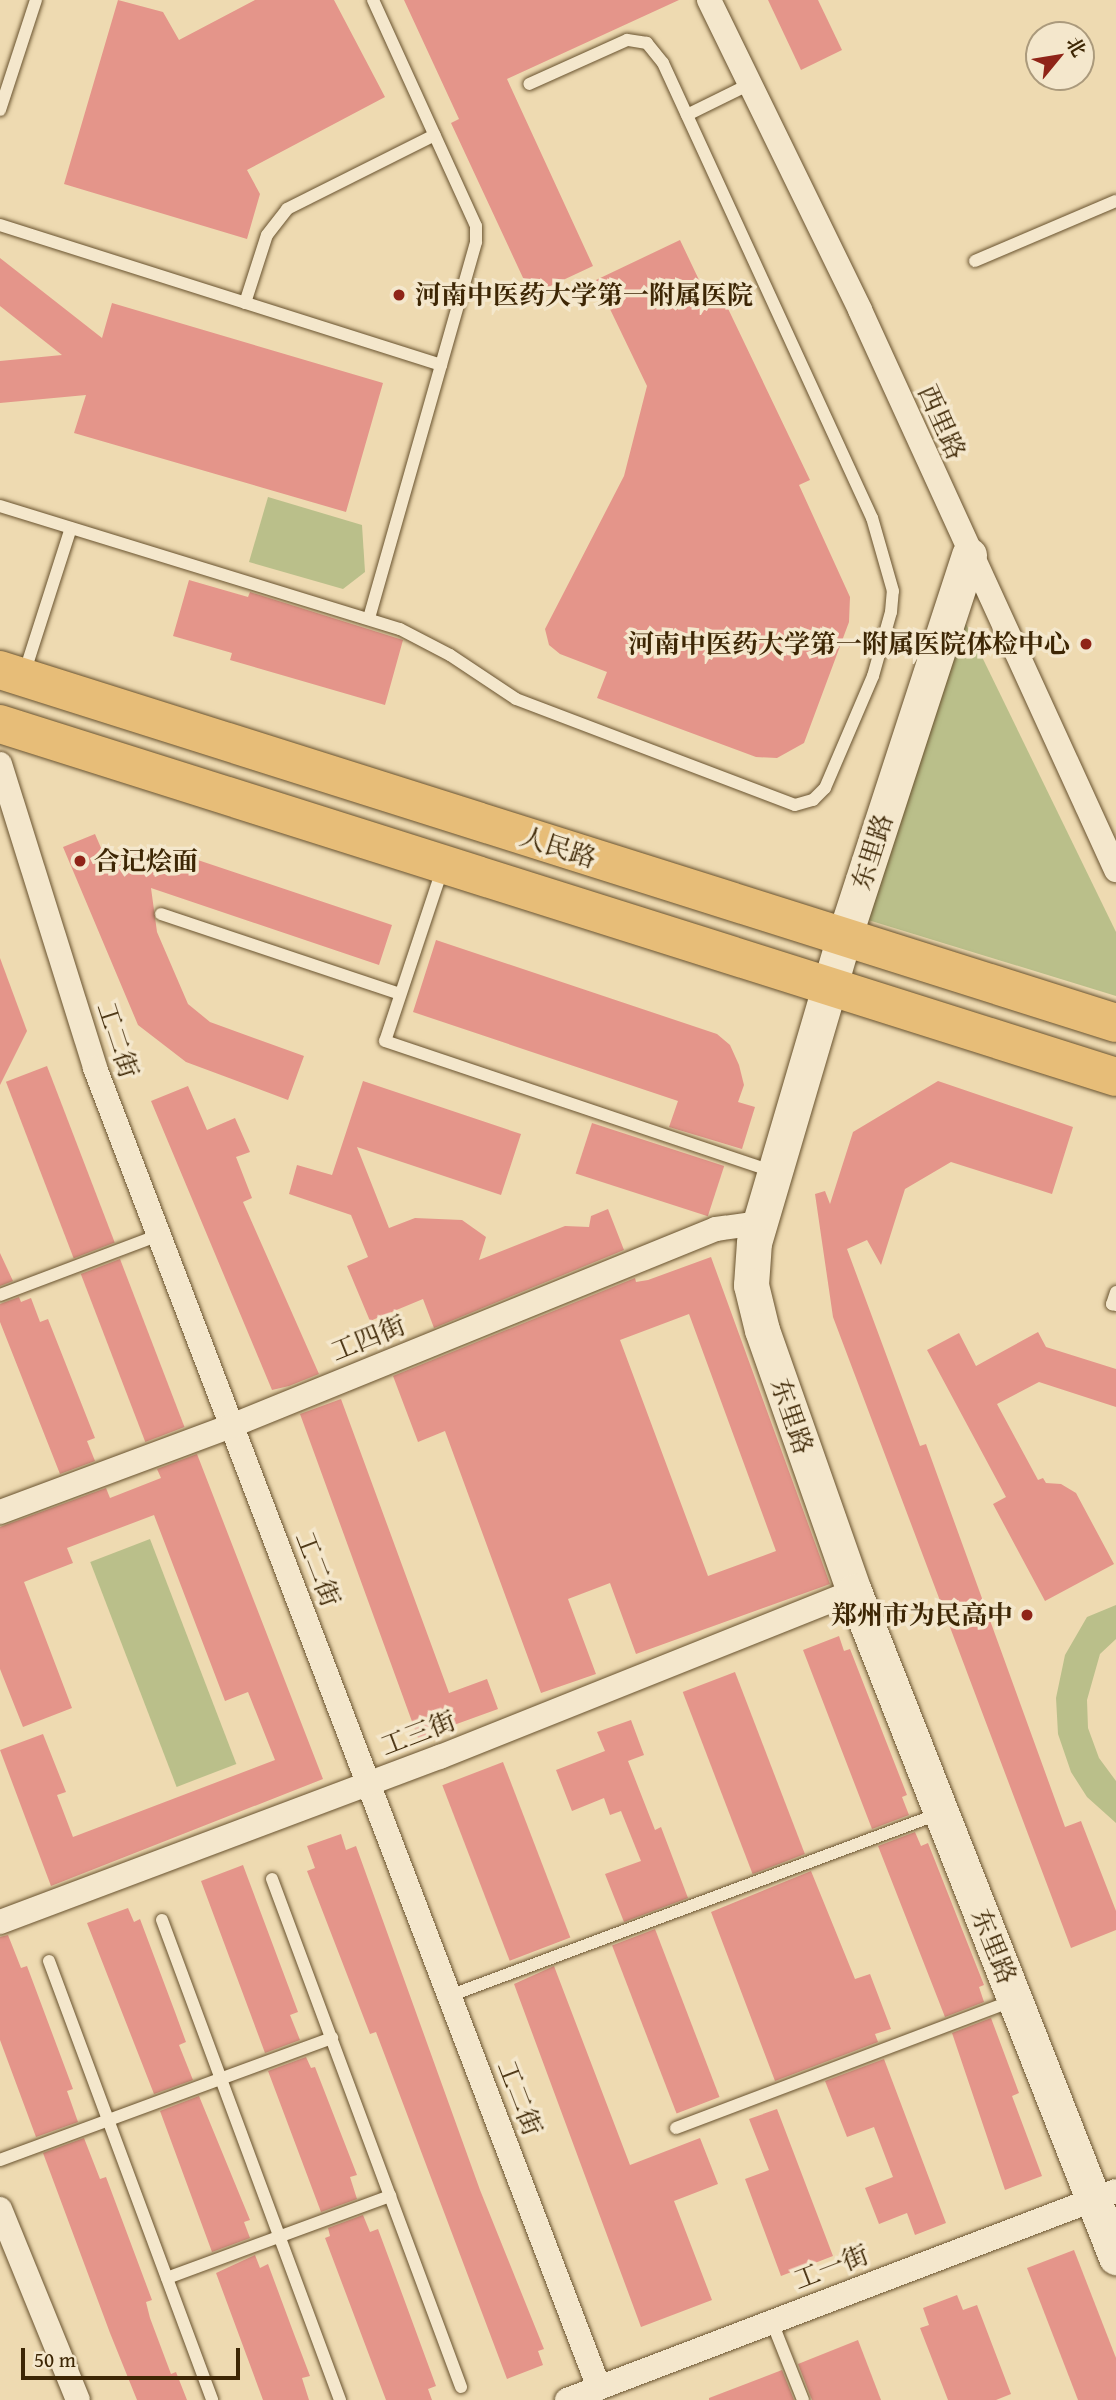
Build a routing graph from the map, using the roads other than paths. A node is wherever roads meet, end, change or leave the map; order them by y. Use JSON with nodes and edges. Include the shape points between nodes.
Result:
{"nodes":[{"id":1,"x":36,"y":0,"type":"edge"},
{"id":2,"x":373,"y":0,"type":"edge"},
{"id":3,"x":709,"y":0,"type":"edge"},
{"id":4,"x":750,"y":83,"type":"junction"},
{"id":5,"x":529,"y":84,"type":"dead end"},
{"id":6,"x":0,"y":110,"type":"edge"},
{"id":7,"x":687,"y":115,"type":"junction"},
{"id":8,"x":435,"y":135,"type":"junction"},
{"id":9,"x":1116,"y":201,"type":"edge"},
{"id":10,"x":0,"y":225,"type":"edge"},
{"id":11,"x":975,"y":261,"type":"dead end"},
{"id":12,"x":245,"y":303,"type":"junction"},
{"id":13,"x":441,"y":365,"type":"junction"},
{"id":14,"x":0,"y":506,"type":"edge"},
{"id":15,"x":71,"y":528,"type":"junction"},
{"id":16,"x":970,"y":555,"type":"junction"},
{"id":17,"x":369,"y":618,"type":"junction"},
{"id":18,"x":12,"y":674,"type":"edge"},
{"id":19,"x":0,"y":724,"type":"edge"},
{"id":20,"x":0,"y":764,"type":"edge"},
{"id":21,"x":443,"y":864,"type":"junction"},
{"id":22,"x":1116,"y":870,"type":"edge"},
{"id":23,"x":161,"y":914,"type":"dead end"},
{"id":24,"x":844,"y":937,"type":"junction"},
{"id":25,"x":829,"y":987,"type":"junction"},
{"id":26,"x":400,"y":994,"type":"junction"},
{"id":27,"x":1116,"y":1023,"type":"edge"},
{"id":28,"x":1116,"y":1077,"type":"edge"},
{"id":29,"x":774,"y":1172,"type":"junction"},
{"id":30,"x":759,"y":1223,"type":"junction"},
{"id":31,"x":159,"y":1235,"type":"junction"},
{"id":32,"x":1116,"y":1292,"type":"edge"},
{"id":33,"x":0,"y":1295,"type":"edge"},
{"id":34,"x":1116,"y":1305,"type":"edge"},
{"id":35,"x":231,"y":1426,"type":"junction"},
{"id":36,"x":0,"y":1512,"type":"edge"},
{"id":37,"x":854,"y":1591,"type":"junction"},
{"id":38,"x":368,"y":1784,"type":"junction"},
{"id":39,"x":941,"y":1813,"type":"junction"},
{"id":40,"x":272,"y":1879,"type":"dead end"},
{"id":41,"x":162,"y":1920,"type":"dead end"},
{"id":42,"x":0,"y":1922,"type":"edge"},
{"id":43,"x":49,"y":1961,"type":"dead end"},
{"id":44,"x":449,"y":1996,"type":"junction"},
{"id":45,"x":1015,"y":2000,"type":"junction"},
{"id":46,"x":332,"y":2038,"type":"junction"},
{"id":47,"x":221,"y":2079,"type":"junction"},
{"id":48,"x":108,"y":2120,"type":"junction"},
{"id":49,"x":676,"y":2128,"type":"dead end"},
{"id":50,"x":0,"y":2160,"type":"edge"},
{"id":51,"x":1105,"y":2195,"type":"edge"},
{"id":52,"x":390,"y":2196,"type":"junction"},
{"id":53,"x":0,"y":2209,"type":"edge"},
{"id":54,"x":279,"y":2236,"type":"junction"},
{"id":55,"x":1116,"y":2257,"type":"edge"},
{"id":56,"x":167,"y":2278,"type":"junction"},
{"id":57,"x":772,"y":2322,"type":"junction"},
{"id":58,"x":461,"y":2387,"type":"dead end"},
{"id":59,"x":599,"y":2388,"type":"junction"},
{"id":60,"x":78,"y":2400,"type":"edge"},
{"id":61,"x":212,"y":2400,"type":"edge"},
{"id":62,"x":341,"y":2400,"type":"edge"},
{"id":63,"x":567,"y":2400,"type":"edge"},
{"id":64,"x":803,"y":2400,"type":"edge"}],
"edges":[{"from":1,"to":6,"type":"lane"},
{"from":2,"to":8,"type":"lane"},
{"from":3,"to":4,"type":"street","name":"西里路"},
{"from":4,"to":7,"type":"lane"},
{"from":4,"to":16,"type":"street","name":"西里路"},
{"from":5,"to":7,"type":"lane","via":[[637,39],[648,43],[663,63]]},
{"from":7,"to":17,"type":"lane","via":[[872,518],[893,591],[873,676],[825,788],[813,800],[795,805],[516,699],[450,655]]},
{"from":8,"to":12,"type":"lane","via":[[287,209],[267,235]]},
{"from":8,"to":13,"type":"lane","via":[[476,226],[476,243]]},
{"from":9,"to":11,"type":"lane"},
{"from":10,"to":12,"type":"lane"},
{"from":12,"to":13,"type":"lane"},
{"from":13,"to":17,"type":"lane"},
{"from":14,"to":15,"type":"lane"},
{"from":15,"to":17,"type":"lane"},
{"from":15,"to":18,"type":"lane"},
{"from":16,"to":22,"type":"street","name":"西里路"},
{"from":16,"to":24,"type":"street","name":"东里路"},
{"from":18,"to":24,"type":"main road","name":"人民路"},
{"from":19,"to":21,"type":"main road","name":"人民路"},
{"from":20,"to":31,"type":"street","name":"工二街","via":[[94,1068]]},
{"from":21,"to":25,"type":"main road","name":"人民路"},
{"from":21,"to":26,"type":"lane"},
{"from":23,"to":26,"type":"lane"},
{"from":24,"to":25,"type":"street","name":"东里路"},
{"from":24,"to":27,"type":"main road","name":"人民路"},
{"from":25,"to":28,"type":"main road","name":"人民路"},
{"from":25,"to":29,"type":"street","name":"东里路"},
{"from":26,"to":29,"type":"lane","via":[[385,1041]]},
{"from":29,"to":30,"type":"street","name":"东里路"},
{"from":30,"to":35,"type":"street","name":"工四街","via":[[716,1229]]},
{"from":30,"to":37,"type":"street","name":"东里路","via":[[751,1285],[759,1319]]},
{"from":31,"to":33,"type":"lane"},
{"from":31,"to":35,"type":"street","name":"工二街"},
{"from":32,"to":34,"type":"lane"},
{"from":35,"to":36,"type":"street","name":"工四街"},
{"from":35,"to":38,"type":"street","name":"工二街"},
{"from":37,"to":38,"type":"street","name":"工三街"},
{"from":37,"to":39,"type":"street","name":"东里路"},
{"from":38,"to":42,"type":"street","name":"工三街"},
{"from":38,"to":44,"type":"street","name":"工二街"},
{"from":39,"to":44,"type":"lane"},
{"from":39,"to":45,"type":"street","name":"东里路"},
{"from":40,"to":46,"type":"lane"},
{"from":41,"to":47,"type":"lane"},
{"from":43,"to":48,"type":"lane"},
{"from":44,"to":59,"type":"street","name":"工二街"},
{"from":45,"to":49,"type":"lane"},
{"from":45,"to":51,"type":"street","name":"东里路"},
{"from":46,"to":47,"type":"lane"},
{"from":46,"to":52,"type":"lane"},
{"from":47,"to":48,"type":"lane"},
{"from":47,"to":54,"type":"lane"},
{"from":48,"to":50,"type":"lane"},
{"from":48,"to":56,"type":"lane"},
{"from":51,"to":55,"type":"street","name":"东里路"},
{"from":51,"to":57,"type":"street","name":"工一街"},
{"from":52,"to":54,"type":"lane"},
{"from":52,"to":58,"type":"lane"},
{"from":53,"to":60,"type":"street"},
{"from":54,"to":56,"type":"lane"},
{"from":54,"to":62,"type":"lane"},
{"from":56,"to":61,"type":"lane"},
{"from":57,"to":59,"type":"street","name":"工一街"},
{"from":57,"to":64,"type":"lane"},
{"from":59,"to":63,"type":"street","name":"工一街"}]}
